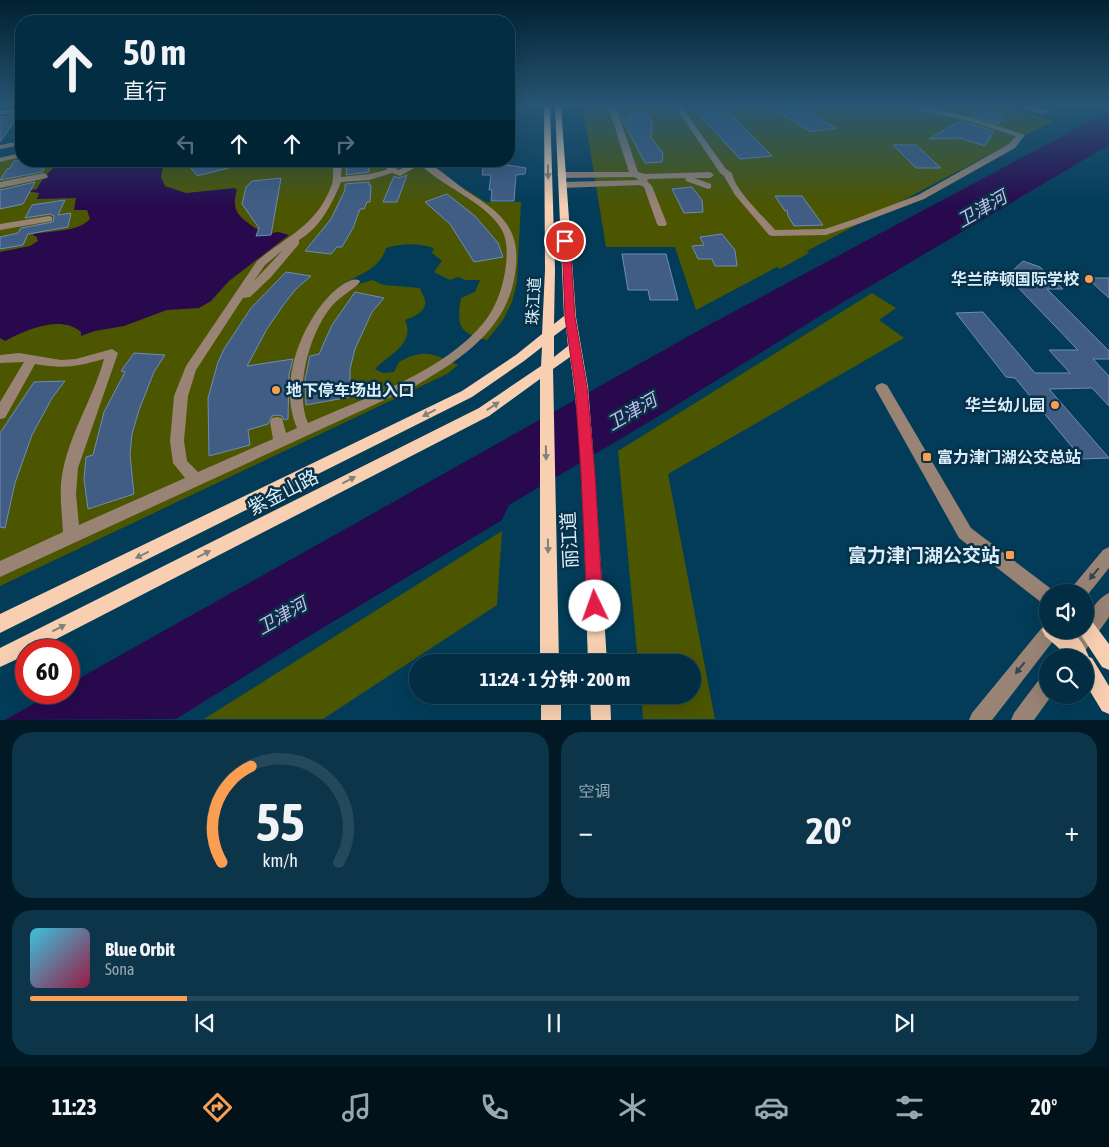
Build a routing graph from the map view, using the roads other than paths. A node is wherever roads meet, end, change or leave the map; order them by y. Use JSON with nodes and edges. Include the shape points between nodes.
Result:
{"nodes":[{"id":1,"x":548,"y":140,"type":"edge"},
{"id":2,"x":559,"y":140,"type":"edge"},
{"id":3,"x":623,"y":140,"type":"edge"},
{"id":4,"x":702,"y":140,"type":"edge"},
{"id":5,"x":1017,"y":140,"type":"edge"},
{"id":6,"x":15,"y":144,"type":"edge"},
{"id":7,"x":0,"y":147,"type":"edge"},
{"id":8,"x":15,"y":149,"type":"edge"},
{"id":9,"x":0,"y":152,"type":"edge"},
{"id":10,"x":15,"y":156,"type":"edge"},
{"id":11,"x":0,"y":160,"type":"edge"},
{"id":12,"x":338,"y":167,"type":"edge"},
{"id":13,"x":391,"y":167,"type":"edge"},
{"id":14,"x":399,"y":167,"type":"edge"},
{"id":15,"x":412,"y":167,"type":"edge"},
{"id":16,"x":424,"y":167,"type":"edge"},
{"id":17,"x":634,"y":174,"type":"junction"},
{"id":18,"x":726,"y":174,"type":"junction"},
{"id":19,"x":44,"y":176,"type":"dead end"},
{"id":20,"x":337,"y":180,"type":"junction"},
{"id":21,"x":561,"y":180,"type":"junction"},
{"id":22,"x":644,"y":180,"type":"junction"},
{"id":23,"x":0,"y":184,"type":"edge"},
{"id":24,"x":708,"y":186,"type":"dead end"},
{"id":25,"x":49,"y":219,"type":"dead end"},
{"id":26,"x":662,"y":224,"type":"dead end"},
{"id":27,"x":0,"y":227,"type":"edge"},
{"id":28,"x":355,"y":282,"type":"dead end"},
{"id":29,"x":570,"y":317,"type":"junction"},
{"id":30,"x":547,"y":336,"type":"junction"},
{"id":31,"x":575,"y":347,"type":"junction"},
{"id":32,"x":0,"y":359,"type":"edge"},
{"id":33,"x":32,"y":359,"type":"junction"},
{"id":34,"x":546,"y":368,"type":"junction"},
{"id":35,"x":581,"y":387,"type":"joint"},
{"id":36,"x":882,"y":388,"type":"dead end"},
{"id":37,"x":546,"y":408,"type":"joint"},
{"id":38,"x":0,"y":414,"type":"edge"},
{"id":39,"x":277,"y":422,"type":"dead end"},
{"id":40,"x":305,"y":431,"type":"junction"},
{"id":41,"x":282,"y":441,"type":"junction"},
{"id":42,"x":196,"y":480,"type":"junction"},
{"id":43,"x":72,"y":537,"type":"junction"},
{"id":44,"x":1109,"y":555,"type":"edge"},
{"id":45,"x":0,"y":569,"type":"edge"},
{"id":46,"x":1085,"y":584,"type":"edge"},
{"id":47,"x":1039,"y":590,"type":"edge"},
{"id":48,"x":1109,"y":602,"type":"edge"},
{"id":49,"x":0,"y":624,"type":"edge"},
{"id":50,"x":1044,"y":639,"type":"edge"},
{"id":51,"x":1068,"y":639,"type":"edge"},
{"id":52,"x":1079,"y":645,"type":"edge"},
{"id":53,"x":550,"y":654,"type":"edge"},
{"id":54,"x":598,"y":654,"type":"edge"},
{"id":55,"x":0,"y":658,"type":"edge"},
{"id":56,"x":1109,"y":660,"type":"edge"},
{"id":57,"x":1039,"y":696,"type":"edge"},
{"id":58,"x":551,"y":704,"type":"edge"},
{"id":59,"x":600,"y":704,"type":"edge"},
{"id":60,"x":1109,"y":704,"type":"edge"},
{"id":61,"x":551,"y":720,"type":"edge"},
{"id":62,"x":601,"y":720,"type":"edge"},
{"id":63,"x":979,"y":720,"type":"edge"},
{"id":64,"x":1021,"y":720,"type":"edge"}],
"edges":[{"from":1,"to":30,"type":"main road","name":"珠江道","one_way":true,"via":[[550,270]]},
{"from":2,"to":21,"type":"main road","name":"珠江道"},
{"from":3,"to":17,"type":"street"},
{"from":4,"to":18,"type":"street"},
{"from":5,"to":18,"type":"street","via":[[1012,146],[920,197],[826,232],[772,233]]},
{"from":6,"to":7,"type":"street"},
{"from":8,"to":9,"type":"street"},
{"from":10,"to":11,"type":"street"},
{"from":12,"to":20,"type":"street"},
{"from":13,"to":20,"type":"street","via":[[369,177]]},
{"from":14,"to":15,"type":"street","via":[[406,171]]},
{"from":16,"to":40,"type":"street","via":[[490,210],[504,226],[512,248],[511,273],[500,310],[470,346],[445,364]]},
{"from":17,"to":21,"type":"street"},
{"from":17,"to":22,"type":"street"},
{"from":18,"to":22,"type":"street","via":[[714,171],[710,175]]},
{"from":19,"to":23,"type":"street"},
{"from":20,"to":42,"type":"street","via":[[327,205],[316,220],[301,235],[261,263],[190,369],[181,396],[178,421],[180,463]]},
{"from":21,"to":22,"type":"street"},
{"from":21,"to":29,"type":"main road","name":"珠江道"},
{"from":22,"to":24,"type":"street","via":[[692,180]]},
{"from":22,"to":26,"type":"street"},
{"from":25,"to":27,"type":"street"},
{"from":28,"to":40,"type":"street","via":[[342,288],[326,305],[303,350],[296,386],[297,411]]},
{"from":29,"to":30,"type":"main road","name":"紫金山路"},
{"from":29,"to":31,"type":"main road","name":"珠江道"},
{"from":30,"to":34,"type":"main road","name":"珠江道"},
{"from":30,"to":49,"type":"main road","name":"紫金山路","one_way":true,"via":[[467,394]]},
{"from":31,"to":34,"type":"main road","name":"紫金山路"},
{"from":31,"to":35,"type":"main road","name":"珠江道"},
{"from":32,"to":33,"type":"street"},
{"from":33,"to":38,"type":"street"},
{"from":33,"to":43,"type":"street","via":[[76,363],[112,353],[107,377],[88,418],[71,470]]},
{"from":34,"to":37,"type":"main road","name":"珠江道"},
{"from":55,"to":34,"type":"main road","name":"紫金山路","one_way":true,"via":[[484,412]]},
{"from":35,"to":54,"type":"main road","name":"丽江道"},
{"from":36,"to":47,"type":"street","via":[[965,533]]},
{"from":37,"to":53,"type":"main road","name":"丽江道","one_way":true},
{"from":39,"to":41,"type":"street"},
{"from":40,"to":41,"type":"street"},
{"from":41,"to":42,"type":"street"},
{"from":42,"to":43,"type":"street"},
{"from":43,"to":45,"type":"street"},
{"from":44,"to":46,"type":"street","one_way":true},
{"from":48,"to":52,"type":"street"},
{"from":50,"to":63,"type":"street","one_way":true},
{"from":51,"to":52,"type":"main road"},
{"from":52,"to":56,"type":"main road"},
{"from":52,"to":60,"type":"main road"},
{"from":57,"to":64,"type":"street"},
{"from":58,"to":61,"type":"main road"},
{"from":59,"to":62,"type":"main road"}]}
